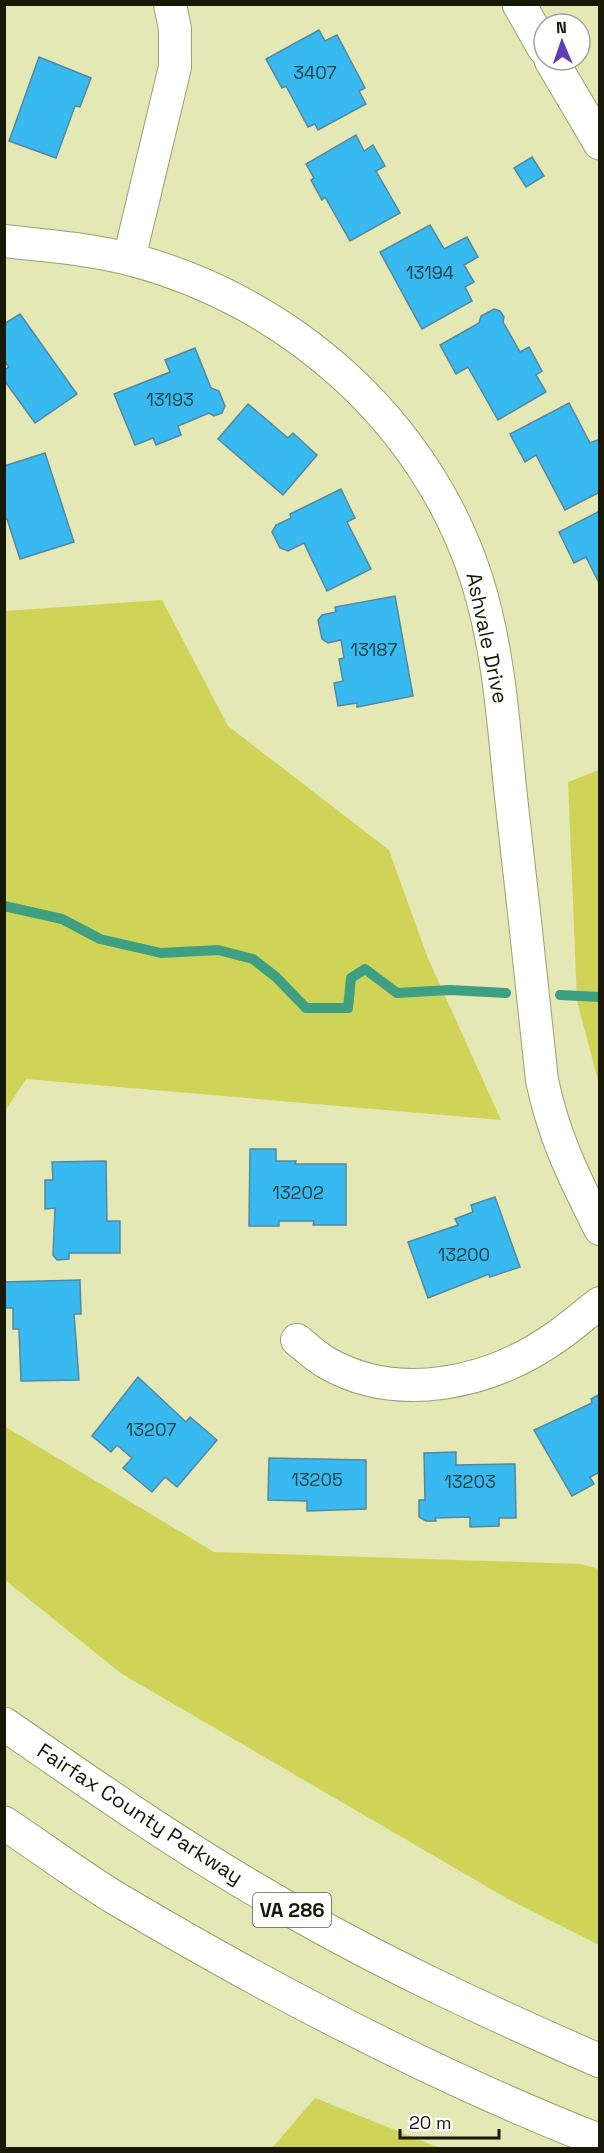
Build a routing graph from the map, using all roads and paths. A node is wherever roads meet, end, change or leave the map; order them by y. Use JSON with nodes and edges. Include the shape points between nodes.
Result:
{"nodes":[{"id":1,"x":170,"y":4,"type":"edge"},
{"id":2,"x":519,"y":4,"type":"edge"},
{"id":3,"x":532,"y":27,"type":"edge"},
{"id":4,"x":558,"y":72,"type":"edge"},
{"id":5,"x":600,"y":143,"type":"edge"},
{"id":6,"x":4,"y":241,"type":"edge"},
{"id":7,"x":129,"y":259,"type":"junction"},
{"id":8,"x":600,"y":1229,"type":"edge"},
{"id":9,"x":600,"y":1303,"type":"edge"},
{"id":10,"x":297,"y":1340,"type":"dead end"},
{"id":11,"x":4,"y":1724,"type":"edge"},
{"id":12,"x":4,"y":1823,"type":"edge"},
{"id":13,"x":600,"y":2061,"type":"edge"},
{"id":14,"x":600,"y":2141,"type":"edge"}],
"edges":[{"from":1,"to":7,"type":"street","via":[[175,29],[175,67]]},
{"from":2,"to":3,"type":"main road"},
{"from":4,"to":5,"type":"main road"},
{"from":6,"to":7,"type":"street","name":"Ashvale Drive"},
{"from":7,"to":8,"type":"street","name":"Ashvale Drive","via":[[216,291],[256,311],[330,363],[393,426],[441,498],[460,536],[487,618],[502,699],[542,1080],[550,1120],[563,1156]]},
{"from":9,"to":10,"type":"street","via":[[556,1337],[503,1366],[427,1386],[390,1385],[358,1377],[326,1362]]},
{"from":11,"to":13,"type":"main road","name":"Fairfax County Parkway","number":"VA 286","via":[[145,1821],[271,1899],[511,2022]]},
{"from":12,"to":14,"type":"main road","via":[[116,1898],[321,2014],[524,2111]]}]}
